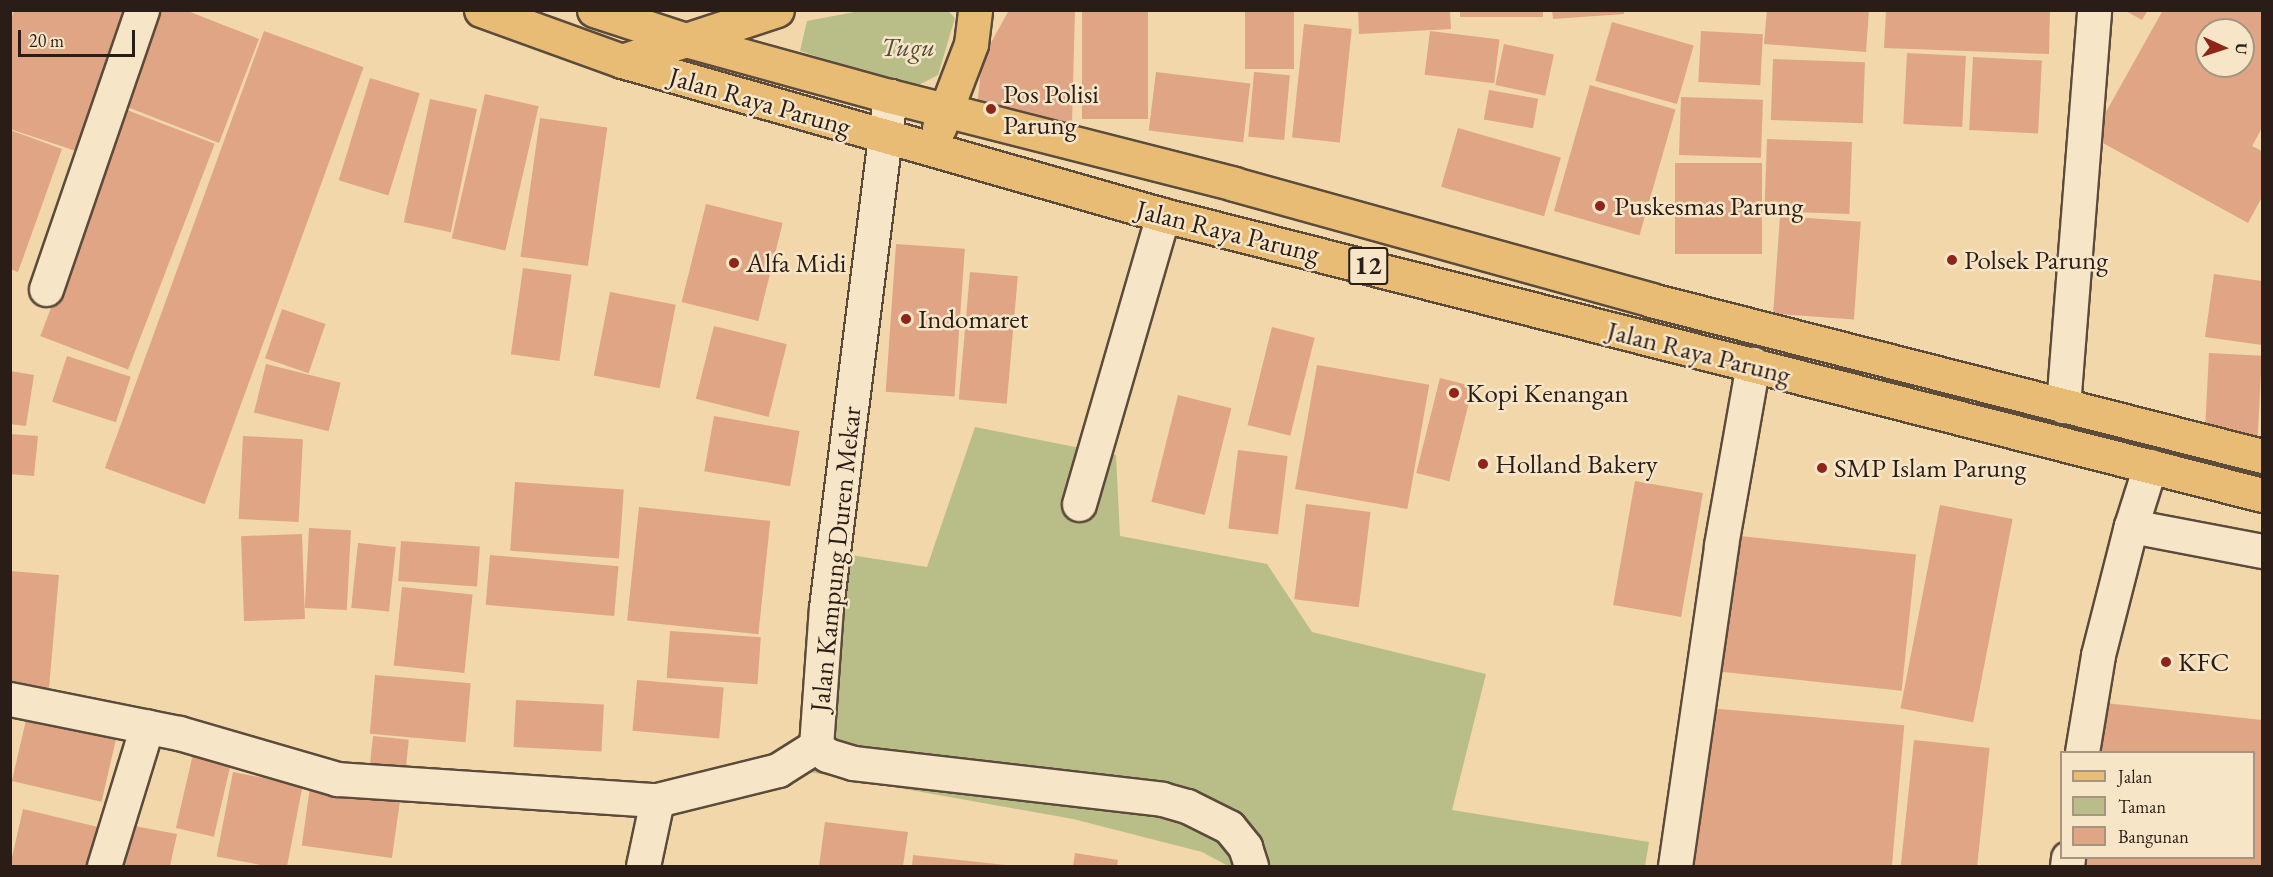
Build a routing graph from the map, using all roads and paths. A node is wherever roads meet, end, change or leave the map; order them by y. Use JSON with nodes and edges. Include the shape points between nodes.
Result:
{"nodes":[{"id":1,"x":142,"y":10,"type":"edge"},
{"id":2,"x":481,"y":10,"type":"edge"},
{"id":3,"x":594,"y":10,"type":"edge"},
{"id":4,"x":777,"y":10,"type":"edge"},
{"id":5,"x":975,"y":10,"type":"edge"},
{"id":6,"x":2094,"y":10,"type":"edge"},
{"id":7,"x":686,"y":40,"type":"junction"},
{"id":8,"x":622,"y":61,"type":"junction"},
{"id":9,"x":890,"y":96,"type":"junction"},
{"id":10,"x":946,"y":110,"type":"junction"},
{"id":11,"x":883,"y":137,"type":"junction"},
{"id":12,"x":931,"y":150,"type":"junction"},
{"id":13,"x":1163,"y":215,"type":"junction"},
{"id":14,"x":46,"y":289,"type":"dead end"},
{"id":15,"x":1651,"y":300,"type":"junction"},
{"id":16,"x":1640,"y":338,"type":"junction"},
{"id":17,"x":1753,"y":364,"type":"junction"},
{"id":18,"x":2063,"y":406,"type":"junction"},
{"id":19,"x":2262,"y":456,"type":"edge"},
{"id":20,"x":2150,"y":466,"type":"junction"},
{"id":21,"x":2262,"y":495,"type":"edge"},
{"id":22,"x":1079,"y":504,"type":"dead end"},
{"id":23,"x":2131,"y":526,"type":"junction"},
{"id":24,"x":2262,"y":551,"type":"edge"},
{"id":25,"x":10,"y":699,"type":"edge"},
{"id":26,"x":147,"y":726,"type":"junction"},
{"id":27,"x":816,"y":746,"type":"junction"},
{"id":28,"x":2082,"y":751,"type":"edge"},
{"id":29,"x":657,"y":800,"type":"junction"},
{"id":30,"x":104,"y":867,"type":"edge"},
{"id":31,"x":643,"y":867,"type":"edge"},
{"id":32,"x":1251,"y":867,"type":"edge"},
{"id":33,"x":1675,"y":867,"type":"edge"}],
"edges":[{"from":1,"to":14,"type":"street"},
{"from":2,"to":8,"type":"main road","name":"Jalan Raya Parung","number":"12"},
{"from":3,"to":7,"type":"main road","name":"Jalan Raya Parung","number":"12"},
{"from":4,"to":7,"type":"main road"},
{"from":5,"to":10,"type":"main road","via":[[971,44]]},
{"from":6,"to":18,"type":"street"},
{"from":7,"to":8,"type":"main road"},
{"from":7,"to":9,"type":"main road","name":"Jalan Raya Parung","number":"12"},
{"from":8,"to":11,"type":"main road","name":"Jalan Raya Parung","number":"12"},
{"from":9,"to":10,"type":"main road","name":"Jalan Raya Parung","number":"12"},
{"from":9,"to":11,"type":"street","name":"Jalan Kampung Duren Mekar"},
{"from":10,"to":12,"type":"main road"},
{"from":10,"to":15,"type":"main road","name":"Jalan Raya Parung","number":"12"},
{"from":11,"to":12,"type":"main road","name":"Jalan Raya Parung","number":"12"},
{"from":11,"to":27,"type":"street","name":"Jalan Kampung Duren Mekar","via":[[826,608]]},
{"from":12,"to":13,"type":"main road","name":"Jalan Raya Parung","number":"12"},
{"from":13,"to":16,"type":"main road","name":"Jalan Raya Parung","number":"12"},
{"from":13,"to":22,"type":"street"},
{"from":15,"to":16,"type":"main road"},
{"from":15,"to":18,"type":"main road","name":"Jalan Raya Parung","number":"12"},
{"from":16,"to":17,"type":"main road","name":"Jalan Raya Parung","number":"12"},
{"from":17,"to":20,"type":"main road","name":"Jalan Raya Parung","number":"12"},
{"from":17,"to":33,"type":"street","via":[[1708,626]]},
{"from":18,"to":19,"type":"main road","name":"Jalan Raya Parung","number":"12"},
{"from":20,"to":21,"type":"main road","name":"Jalan Raya Parung","number":"12"},
{"from":20,"to":23,"type":"street"},
{"from":23,"to":24,"type":"street"},
{"from":23,"to":28,"type":"street","via":[[2098,655]]},
{"from":25,"to":26,"type":"street","name":"Jalan Kampung Duren Mekar"},
{"from":26,"to":29,"type":"street","name":"Jalan Kampung Duren Mekar","via":[[338,779]]},
{"from":26,"to":30,"type":"street"},
{"from":27,"to":29,"type":"street","name":"Jalan Kampung Duren Mekar","via":[[778,770]]},
{"from":27,"to":32,"type":"street","via":[[827,755],[853,764],[1162,799],[1187,806],[1229,827],[1245,847]]},
{"from":29,"to":31,"type":"street"}]}
